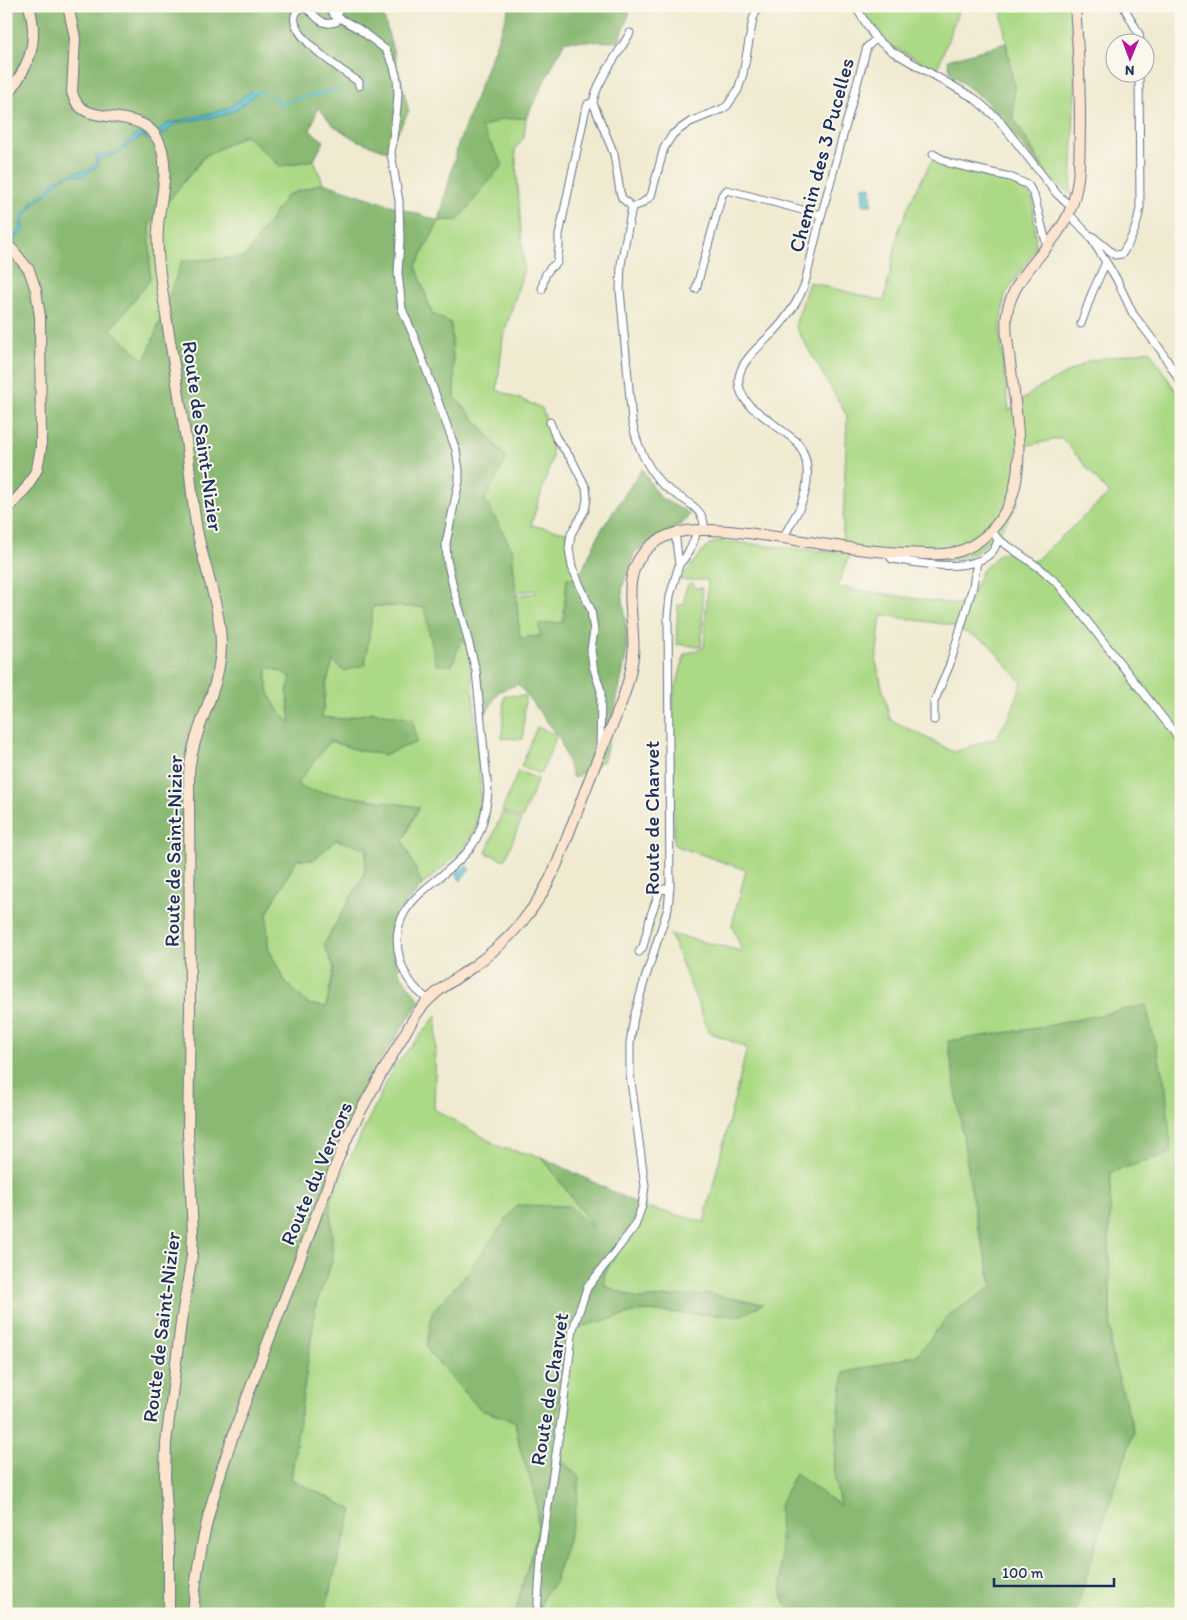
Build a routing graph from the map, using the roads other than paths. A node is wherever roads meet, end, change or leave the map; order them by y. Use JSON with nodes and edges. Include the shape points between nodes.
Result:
{"nodes":[{"id":1,"x":29,"y":6,"type":"edge"},
{"id":2,"x":68,"y":6,"type":"edge"},
{"id":3,"x":328,"y":6,"type":"edge"},
{"id":4,"x":340,"y":6,"type":"edge"},
{"id":5,"x":758,"y":6,"type":"edge"},
{"id":6,"x":855,"y":6,"type":"edge"},
{"id":7,"x":1075,"y":6,"type":"edge"},
{"id":8,"x":1125,"y":9,"type":"dead end"},
{"id":9,"x":338,"y":17,"type":"junction"},
{"id":10,"x":1138,"y":32,"type":"edge"},
{"id":11,"x":630,"y":33,"type":"dead end"},
{"id":12,"x":876,"y":39,"type":"junction"},
{"id":13,"x":1139,"y":82,"type":"edge"},
{"id":14,"x":359,"y":86,"type":"dead end"},
{"id":15,"x":6,"y":98,"type":"edge"},
{"id":16,"x":593,"y":103,"type":"junction"},
{"id":17,"x":933,"y":154,"type":"dead end"},
{"id":18,"x":632,"y":207,"type":"junction"},
{"id":19,"x":1070,"y":210,"type":"junction"},
{"id":20,"x":821,"y":216,"type":"junction"},
{"id":21,"x":1089,"y":234,"type":"junction"},
{"id":22,"x":6,"y":245,"type":"edge"},
{"id":23,"x":1047,"y":246,"type":"junction"},
{"id":24,"x":1106,"y":262,"type":"junction"},
{"id":25,"x":542,"y":289,"type":"dead end"},
{"id":26,"x":696,"y":289,"type":"dead end"},
{"id":27,"x":1082,"y":324,"type":"dead end"},
{"id":28,"x":1181,"y":383,"type":"edge"},
{"id":29,"x":550,"y":422,"type":"dead end"},
{"id":30,"x":6,"y":511,"type":"edge"},
{"id":31,"x":700,"y":530,"type":"junction"},
{"id":32,"x":992,"y":530,"type":"junction"},
{"id":33,"x":675,"y":532,"type":"junction"},
{"id":34,"x":784,"y":538,"type":"junction"},
{"id":35,"x":998,"y":539,"type":"junction"},
{"id":36,"x":887,"y":553,"type":"junction"},
{"id":37,"x":977,"y":562,"type":"junction"},
{"id":38,"x":679,"y":565,"type":"junction"},
{"id":39,"x":934,"y":720,"type":"dead end"},
{"id":40,"x":1181,"y":742,"type":"edge"},
{"id":41,"x":600,"y":754,"type":"junction"},
{"id":42,"x":670,"y":888,"type":"junction"},
{"id":43,"x":639,"y":952,"type":"dead end"},
{"id":44,"x":428,"y":999,"type":"junction"},
{"id":45,"x":169,"y":1614,"type":"edge"},
{"id":46,"x":193,"y":1614,"type":"edge"},
{"id":47,"x":537,"y":1614,"type":"edge"}],
"edges":[{"from":1,"to":15,"type":"main road","via":[[34,37],[31,54]]},
{"from":2,"to":45,"type":"main road","name":"Route de Saint-Nizier","via":[[75,38],[72,92],[76,104],[93,114],[143,124],[155,135],[162,150],[164,172],[158,227],[159,266],[196,524],[221,642],[217,677],[195,738],[189,773],[188,1134],[193,1243],[166,1436]]},
{"from":3,"to":9,"type":"street"},
{"from":4,"to":9,"type":"street"},
{"from":5,"to":18,"type":"street","via":[[738,90],[727,106],[690,122],[673,134],[664,148],[650,196]]},
{"from":6,"to":12,"type":"street"},
{"from":7,"to":19,"type":"main road","via":[[1080,154],[1078,186]]},
{"from":8,"to":10,"type":"street"},
{"from":9,"to":14,"type":"street","via":[[336,22],[327,24],[302,7],[295,21],[310,46],[359,82]]},
{"from":9,"to":44,"type":"street","via":[[377,42],[386,50],[393,64],[398,94],[391,153],[399,201],[398,273],[402,309],[456,450],[459,470],[446,543],[447,560],[476,671],[488,791],[484,818],[468,851],[414,898],[398,924],[401,965],[407,977]]},
{"from":11,"to":16,"type":"street","via":[[601,82]]},
{"from":12,"to":19,"type":"street","via":[[985,106]]},
{"from":12,"to":20,"type":"street","name":"Chemin des 3 Pucelles","via":[[867,48]]},
{"from":13,"to":21,"type":"street","via":[[1139,219],[1122,254],[1115,255]]},
{"from":16,"to":18,"type":"street","via":[[614,154],[622,198]]},
{"from":16,"to":25,"type":"street","via":[[588,104],[585,112],[559,235],[557,263],[549,268]]},
{"from":17,"to":23,"type":"street","via":[[949,163],[1028,184],[1034,195]]},
{"from":18,"to":31,"type":"street","via":[[621,264],[620,290],[634,434],[659,480],[700,514],[704,521]]},
{"from":19,"to":21,"type":"street"},
{"from":19,"to":23,"type":"main road"},
{"from":20,"to":26,"type":"street","via":[[727,190],[722,194]]},
{"from":20,"to":34,"type":"street","name":"Chemin des 3 Pucelles","via":[[799,300],[747,358],[739,376],[740,390],[750,406],[796,442],[806,458],[806,489]]},
{"from":21,"to":24,"type":"street"},
{"from":22,"to":30,"type":"main road","via":[[29,270],[36,290],[40,317],[41,448],[37,469],[27,487]]},
{"from":23,"to":32,"type":"main road","via":[[1016,288],[1007,312],[1018,464],[1010,504]]},
{"from":24,"to":27,"type":"street"},
{"from":24,"to":28,"type":"street","via":[[1126,295],[1133,314]]},
{"from":29,"to":41,"type":"street","via":[[586,488],[585,510],[571,534],[569,549],[572,567],[591,610],[593,666],[601,690]]},
{"from":31,"to":33,"type":"main road"},
{"from":31,"to":34,"type":"main road"},
{"from":31,"to":38,"type":"street","name":"Route de Charvet"},
{"from":32,"to":35,"type":"street"},
{"from":32,"to":36,"type":"main road","via":[[978,542],[952,553]]},
{"from":33,"to":38,"type":"street","name":"Route de Charvet"},
{"from":33,"to":41,"type":"main road","name":"Route du Vercors","via":[[648,548],[634,570],[629,590],[631,666]]},
{"from":34,"to":36,"type":"main road"},
{"from":35,"to":37,"type":"street","via":[[991,553]]},
{"from":35,"to":40,"type":"street","via":[[1059,585]]},
{"from":36,"to":37,"type":"street","via":[[892,560],[917,563],[954,566]]},
{"from":37,"to":39,"type":"street","via":[[950,664],[934,702]]},
{"from":38,"to":42,"type":"street","name":"Route de Charvet","via":[[668,615]]},
{"from":41,"to":44,"type":"main road","name":"Route du Vercors","via":[[544,892],[527,917],[492,952]]},
{"from":42,"to":43,"type":"street","via":[[660,890]]},
{"from":42,"to":47,"type":"street","name":"Route de Charvet","via":[[668,908],[634,1016],[630,1043],[630,1074],[645,1186],[642,1206],[634,1226],[587,1288],[573,1329],[542,1545]]},
{"from":44,"to":46,"type":"main road","name":"Route du Vercors","via":[[367,1098],[338,1158],[223,1467],[202,1550]]}]}
